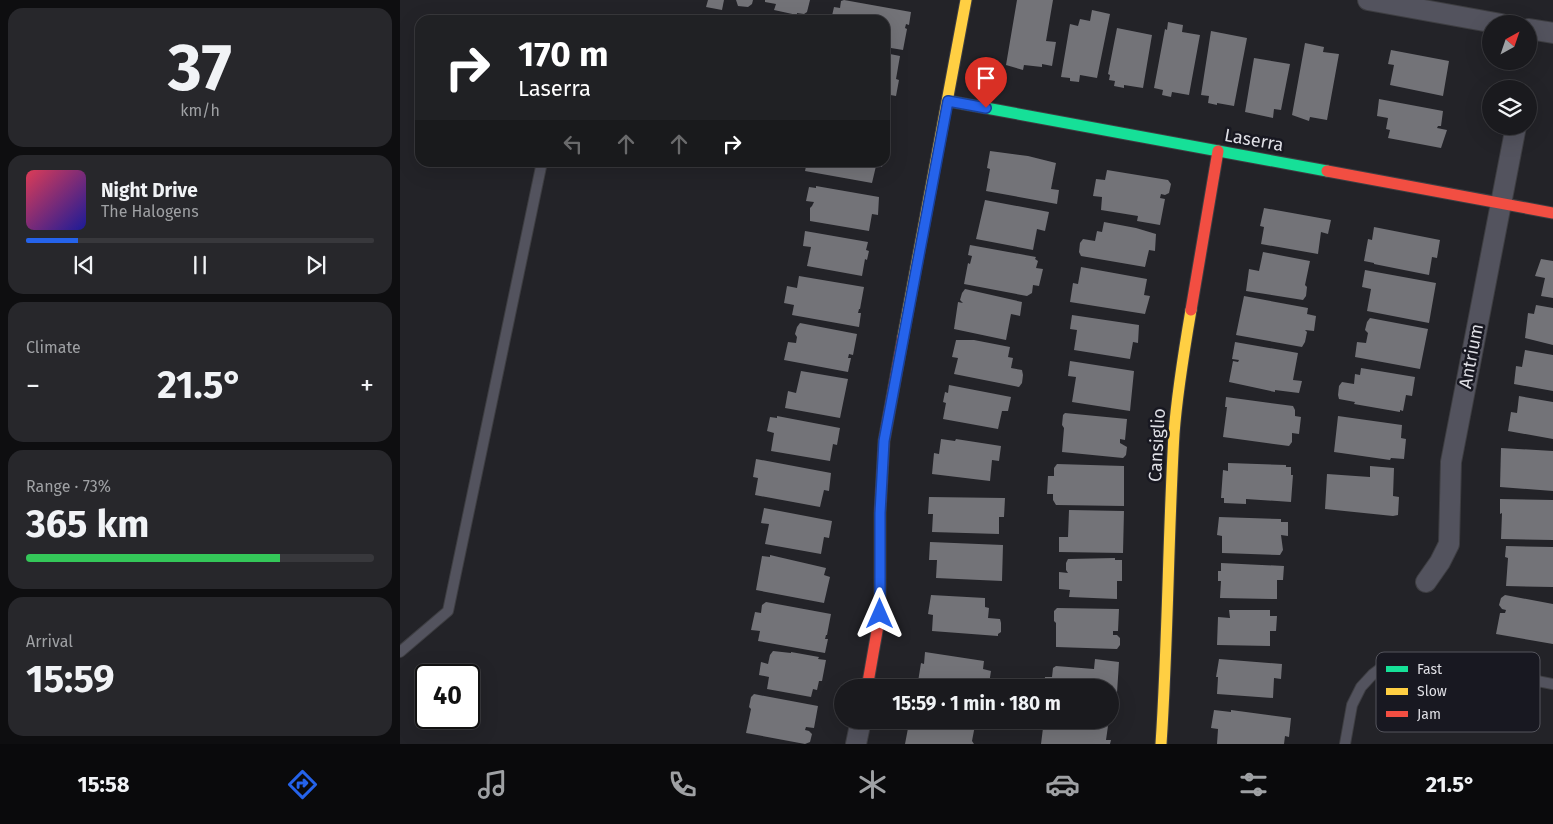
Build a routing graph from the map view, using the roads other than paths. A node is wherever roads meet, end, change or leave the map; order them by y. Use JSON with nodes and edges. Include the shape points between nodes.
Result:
{"nodes":[{"id":1,"x":966,"y":0,"type":"edge"},
{"id":2,"x":1368,"y":0,"type":"edge"},
{"id":3,"x":1482,"y":21,"type":"edge"},
{"id":4,"x":1538,"y":30,"type":"edge"},
{"id":5,"x":1553,"y":33,"type":"edge"},
{"id":6,"x":948,"y":101,"type":"junction"},
{"id":7,"x":1514,"y":135,"type":"edge"},
{"id":8,"x":1218,"y":151,"type":"junction"},
{"id":9,"x":541,"y":167,"type":"edge"},
{"id":10,"x":1501,"y":203,"type":"junction"},
{"id":11,"x":1553,"y":213,"type":"edge"},
{"id":12,"x":1426,"y":582,"type":"dead end"},
{"id":13,"x":400,"y":652,"type":"edge"},
{"id":14,"x":1376,"y":672,"type":"edge"},
{"id":15,"x":869,"y":679,"type":"edge"},
{"id":16,"x":1540,"y":681,"type":"edge"},
{"id":17,"x":1553,"y":684,"type":"edge"},
{"id":18,"x":859,"y":729,"type":"edge"},
{"id":19,"x":856,"y":744,"type":"edge"},
{"id":20,"x":1161,"y":744,"type":"edge"},
{"id":21,"x":1345,"y":744,"type":"edge"}],
"edges":[{"from":1,"to":6,"type":"street"},
{"from":2,"to":3,"type":"street"},
{"from":4,"to":5,"type":"street"},
{"from":6,"to":8,"type":"street","name":"Laserra"},
{"from":6,"to":15,"type":"street","via":[[884,441],[880,614]]},
{"from":7,"to":10,"type":"street","name":"Antrium"},
{"from":8,"to":10,"type":"street","name":"Laserra"},
{"from":8,"to":20,"type":"street","name":"Cansiglio","via":[[1181,369],[1174,434]]},
{"from":9,"to":13,"type":"lane","via":[[448,611]]},
{"from":10,"to":11,"type":"street","name":"Laserra"},
{"from":10,"to":12,"type":"street","name":"Antrium","via":[[1451,462],[1449,544]]},
{"from":14,"to":21,"type":"lane","via":[[1361,687],[1352,705]]},
{"from":16,"to":17,"type":"lane"},
{"from":18,"to":19,"type":"street"}]}
